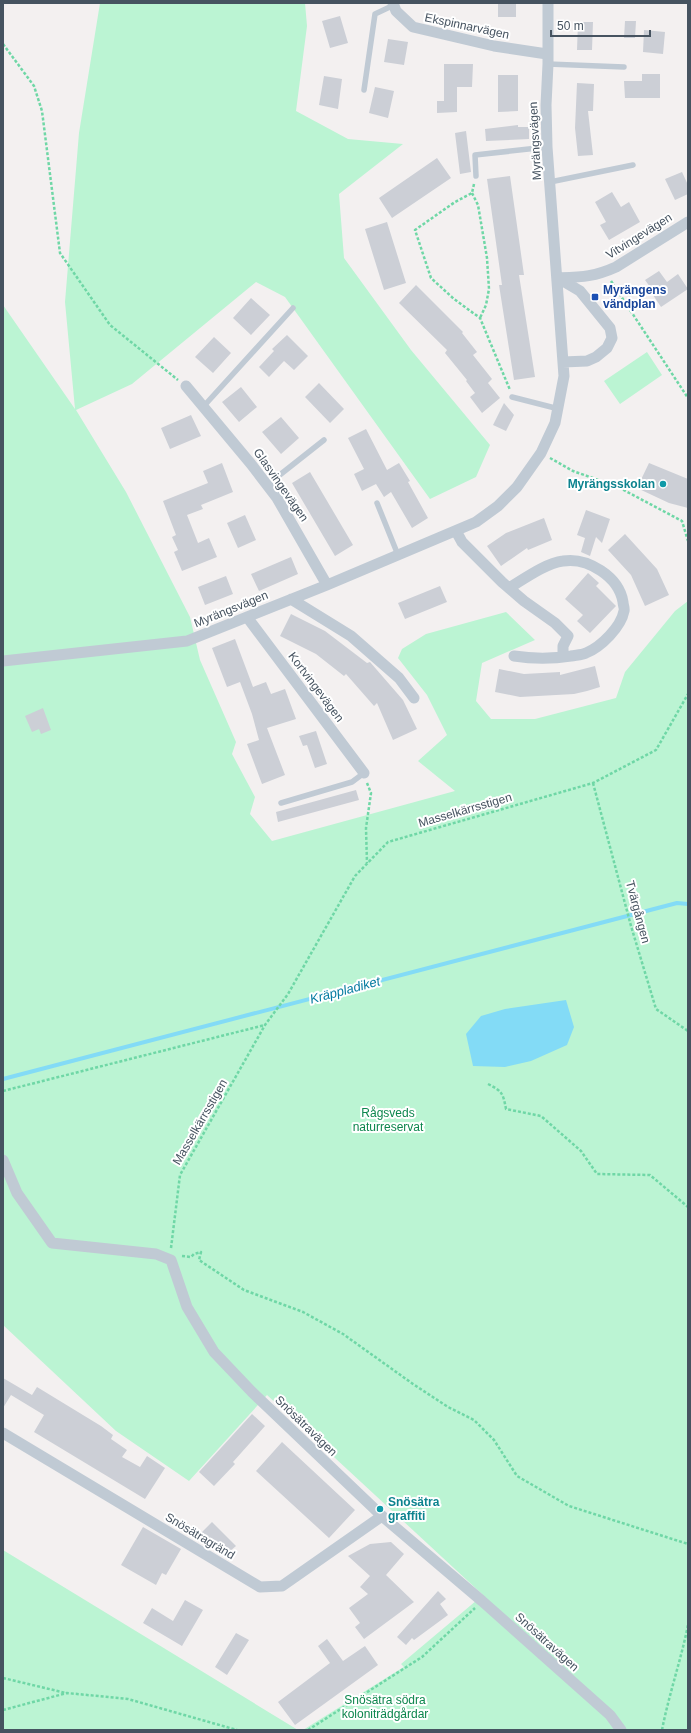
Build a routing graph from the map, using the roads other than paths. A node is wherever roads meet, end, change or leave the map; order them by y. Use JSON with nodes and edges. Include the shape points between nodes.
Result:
{"nodes":[{"id":1,"x":548,"y":3,"type":"edge"},
{"id":2,"x":394,"y":4,"type":"edge"},
{"id":3,"x":548,"y":59,"type":"junction"},
{"id":4,"x":624,"y":67,"type":"dead end"},
{"id":5,"x":364,"y":90,"type":"dead end"},
{"id":6,"x":547,"y":147,"type":"junction"},
{"id":7,"x":633,"y":165,"type":"dead end"},
{"id":8,"x":476,"y":176,"type":"road end"},
{"id":9,"x":550,"y":182,"type":"junction"},
{"id":10,"x":688,"y":222,"type":"edge"},
{"id":11,"x":557,"y":278,"type":"junction"},
{"id":12,"x":293,"y":308,"type":"dead end"},
{"id":13,"x":563,"y":362,"type":"junction"},
{"id":14,"x":186,"y":386,"type":"road end"},
{"id":15,"x":512,"y":397,"type":"road end"},
{"id":16,"x":203,"y":408,"type":"junction"},
{"id":17,"x":559,"y":409,"type":"junction"},
{"id":18,"x":324,"y":440,"type":"dead end"},
{"id":19,"x":267,"y":485,"type":"junction"},
{"id":20,"x":377,"y":503,"type":"dead end"},
{"id":21,"x":456,"y":531,"type":"junction"},
{"id":22,"x":398,"y":555,"type":"junction"},
{"id":23,"x":327,"y":585,"type":"junction"},
{"id":24,"x":509,"y":588,"type":"junction"},
{"id":25,"x":291,"y":599,"type":"junction"},
{"id":26,"x":247,"y":617,"type":"junction"},
{"id":27,"x":514,"y":656,"type":"dead end"},
{"id":28,"x":563,"y":657,"type":"junction"},
{"id":29,"x":3,"y":661,"type":"edge"},
{"id":30,"x":414,"y":698,"type":"dead end"},
{"id":31,"x":364,"y":773,"type":"joint"},
{"id":32,"x":281,"y":803,"type":"dead end"},
{"id":33,"x":3,"y":1160,"type":"edge"},
{"id":34,"x":3,"y":1433,"type":"edge"},
{"id":35,"x":382,"y":1516,"type":"junction"},
{"id":36,"x":621,"y":1730,"type":"edge"}],
"edges":[{"from":1,"to":3,"type":"street","name":"Myrängsvägen"},
{"from":2,"to":3,"type":"street","name":"Ekspinnarvägen","via":[[396,11],[413,27]]},
{"from":2,"to":5,"type":"lane","via":[[375,14]]},
{"from":3,"to":4,"type":"lane"},
{"from":3,"to":6,"type":"street","name":"Myrängsvägen"},
{"from":6,"to":8,"type":"lane","via":[[475,155]]},
{"from":6,"to":9,"type":"street","name":"Myrängsvägen"},
{"from":7,"to":9,"type":"lane"},
{"from":9,"to":11,"type":"street","name":"Myrängsvägen"},
{"from":10,"to":11,"type":"street","name":"Vitvingevägen","via":[[605,272],[590,277]]},
{"from":11,"to":13,"type":"street","name":"Myrängsvägen"},
{"from":11,"to":13,"type":"street","via":[[580,291],[610,328],[612,338],[596,357],[587,361]]},
{"from":12,"to":16,"type":"lane"},
{"from":13,"to":17,"type":"street","name":"Myrängsvägen","via":[[564,376]]},
{"from":14,"to":16,"type":"street","name":"Glasvingevägen"},
{"from":15,"to":17,"type":"lane"},
{"from":16,"to":19,"type":"street","name":"Glasvingevägen"},
{"from":17,"to":21,"type":"street","name":"Myrängsvägen","via":[[541,453],[517,487],[498,506],[476,522]]},
{"from":18,"to":19,"type":"lane"},
{"from":19,"to":23,"type":"street","name":"Glasvingevägen"},
{"from":20,"to":22,"type":"lane"},
{"from":21,"to":22,"type":"street","name":"Myrängsvägen"},
{"from":21,"to":24,"type":"street","via":[[462,542]]},
{"from":22,"to":23,"type":"street","name":"Myrängsvägen"},
{"from":23,"to":25,"type":"street","name":"Myrängsvägen"},
{"from":24,"to":28,"type":"street","via":[[568,636],[563,646]]},
{"from":24,"to":28,"type":"street","via":[[528,576],[563,561],[579,561],[594,566],[615,584],[622,598],[624,611],[615,631],[586,653]]},
{"from":25,"to":26,"type":"street","name":"Myrängsvägen"},
{"from":25,"to":30,"type":"street","via":[[351,636],[399,678]]},
{"from":26,"to":29,"type":"street","name":"Myrängsvägen","via":[[187,641]]},
{"from":26,"to":31,"type":"street","name":"Kortvingevägen"},
{"from":27,"to":28,"type":"street","via":[[541,659]]},
{"from":31,"to":32,"type":"lane","via":[[352,782]]},
{"from":33,"to":35,"type":"street","name":"Snösätravägen","via":[[16,1193],[52,1243],[156,1254],[171,1260],[187,1307],[214,1352],[252,1392]]},
{"from":34,"to":35,"type":"street","name":"Snösätragränd","via":[[260,1587],[282,1586]]},
{"from":35,"to":36,"type":"street","name":"Snösätravägen","via":[[610,1715]]}]}
